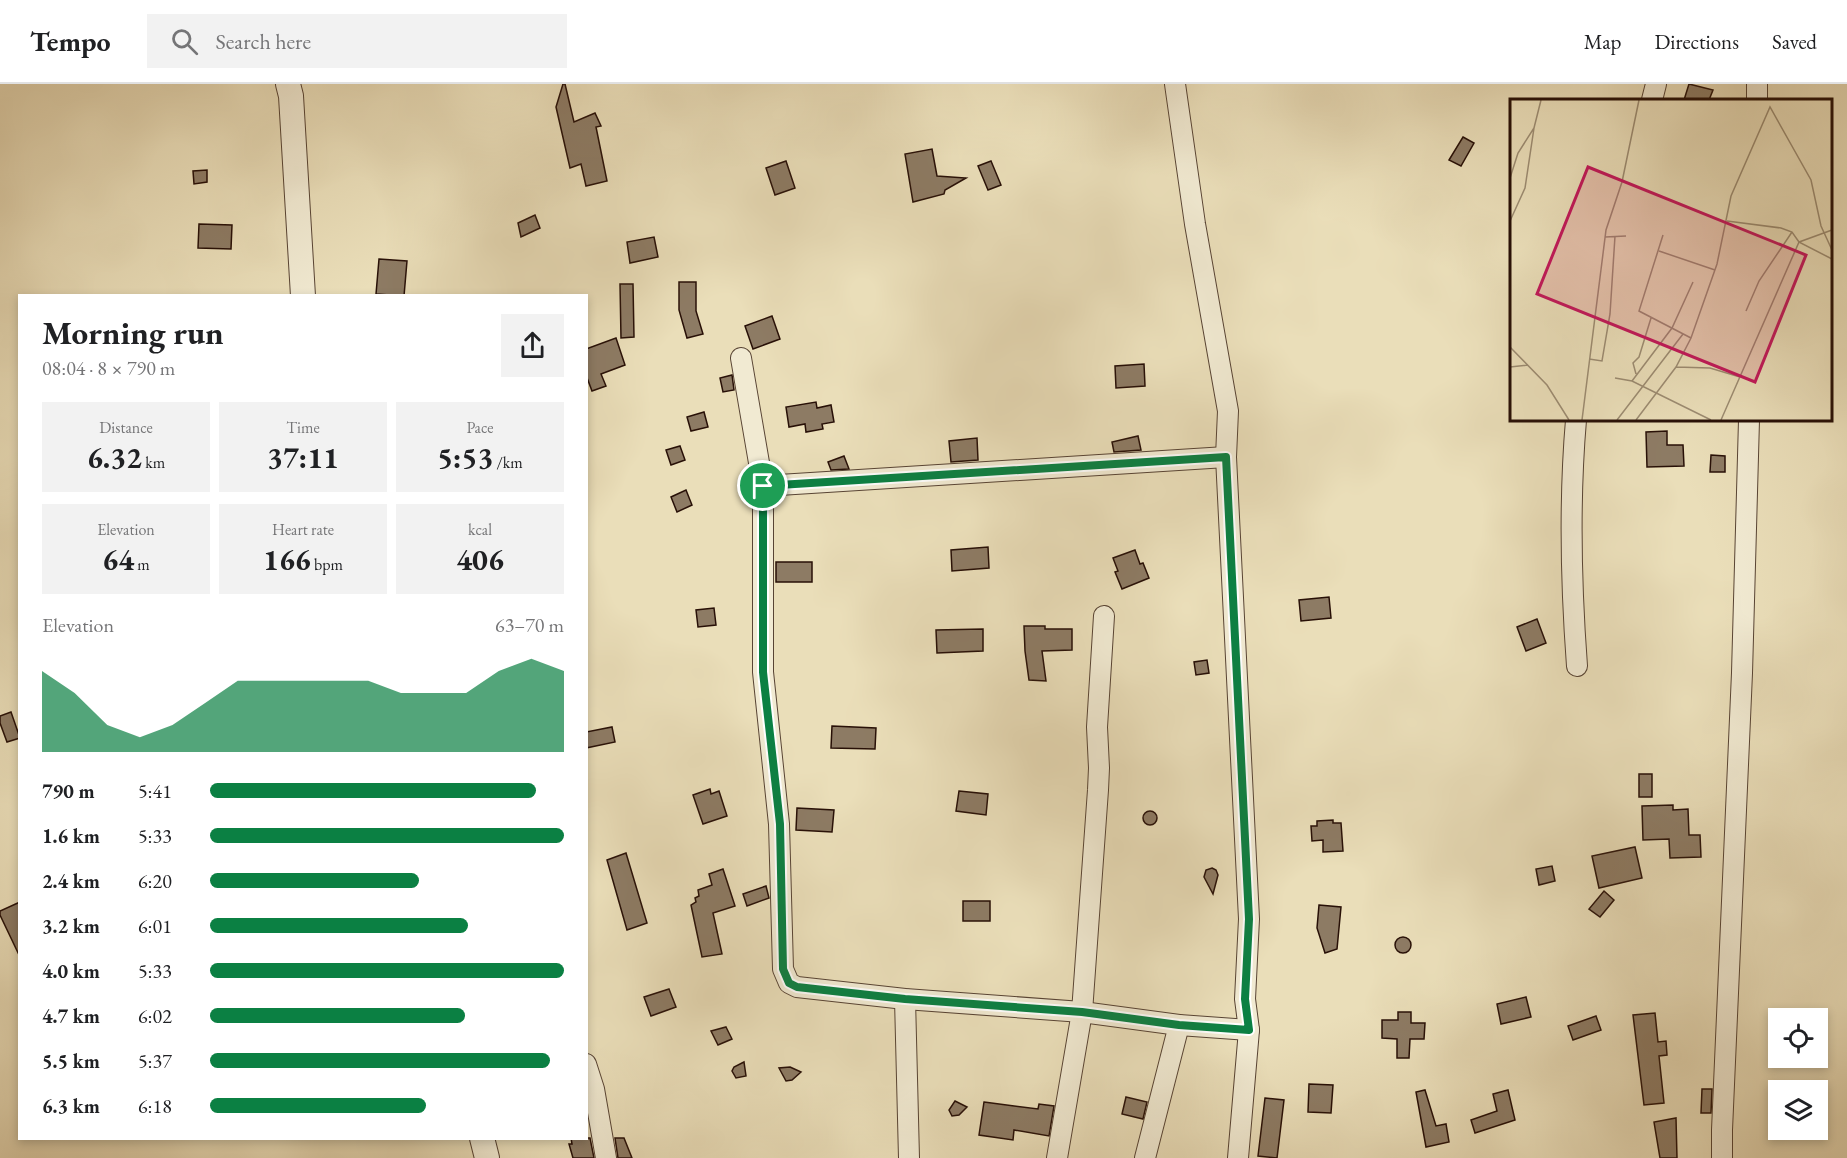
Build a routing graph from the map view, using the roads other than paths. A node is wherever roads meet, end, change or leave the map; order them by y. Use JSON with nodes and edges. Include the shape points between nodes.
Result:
{"nodes":[{"id":1,"x":288,"y":84,"type":"edge"},
{"id":2,"x":1175,"y":84,"type":"edge"},
{"id":3,"x":1656,"y":84,"type":"edge"},
{"id":4,"x":1652,"y":99,"type":"edge"},
{"id":5,"x":303,"y":294,"type":"edge"},
{"id":6,"x":741,"y":358,"type":"dead end"},
{"id":7,"x":1576,"y":422,"type":"edge"},
{"id":8,"x":1749,"y":422,"type":"edge"},
{"id":9,"x":1226,"y":457,"type":"junction"},
{"id":10,"x":763,"y":486,"type":"junction"},
{"id":11,"x":1104,"y":616,"type":"dead end"},
{"id":12,"x":1577,"y":666,"type":"dead end"},
{"id":13,"x":905,"y":999,"type":"junction"},
{"id":14,"x":1082,"y":1012,"type":"junction"},
{"id":15,"x":1179,"y":1025,"type":"junction"},
{"id":16,"x":1249,"y":1030,"type":"junction"},
{"id":17,"x":588,"y":1070,"type":"edge"},
{"id":18,"x":482,"y":1140,"type":"edge"},
{"id":19,"x":487,"y":1158,"type":"edge"},
{"id":20,"x":606,"y":1158,"type":"edge"},
{"id":21,"x":909,"y":1158,"type":"edge"},
{"id":22,"x":1057,"y":1158,"type":"edge"},
{"id":23,"x":1145,"y":1158,"type":"edge"},
{"id":24,"x":1238,"y":1158,"type":"edge"},
{"id":25,"x":1722,"y":1158,"type":"edge"}],
"edges":[{"from":1,"to":5,"type":"street"},
{"from":2,"to":9,"type":"street","via":[[1228,411]]},
{"from":3,"to":4,"type":"street"},
{"from":6,"to":10,"type":"street"},
{"from":7,"to":12,"type":"street","via":[[1572,604]]},
{"from":8,"to":25,"type":"street"},
{"from":9,"to":10,"type":"street"},
{"from":9,"to":16,"type":"street","via":[[1249,919],[1245,999]]},
{"from":10,"to":13,"type":"street","via":[[763,672],[780,824],[783,969],[789,983],[797,987]]},
{"from":11,"to":14,"type":"street","via":[[1097,727],[1098,790]]},
{"from":13,"to":14,"type":"street"},
{"from":13,"to":21,"type":"street"},
{"from":14,"to":15,"type":"street"},
{"from":14,"to":22,"type":"street"},
{"from":15,"to":16,"type":"street"},
{"from":15,"to":23,"type":"street"},
{"from":16,"to":24,"type":"street"},
{"from":17,"to":20,"type":"street"},
{"from":18,"to":19,"type":"street"}]}
